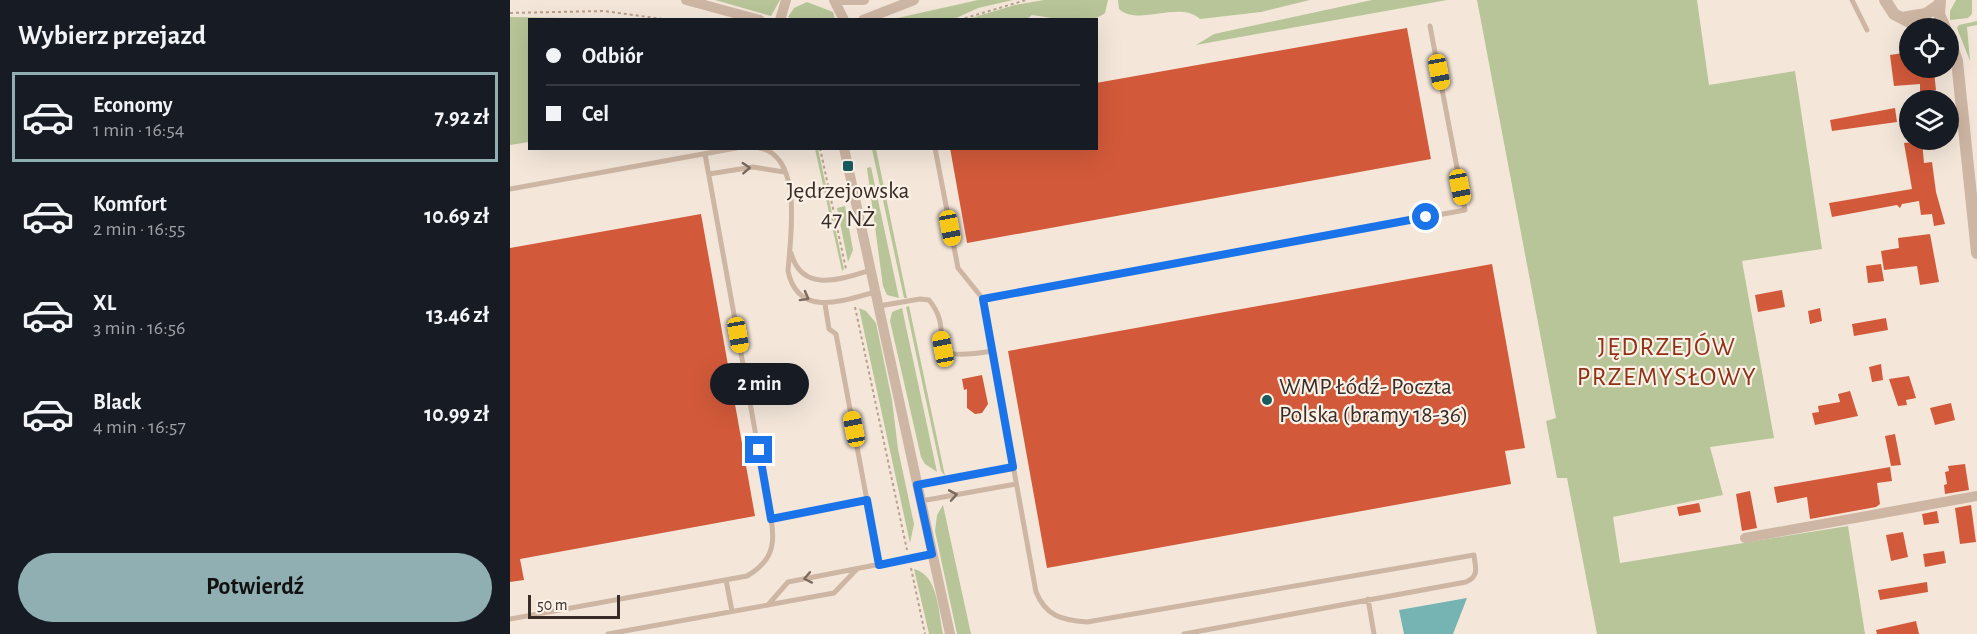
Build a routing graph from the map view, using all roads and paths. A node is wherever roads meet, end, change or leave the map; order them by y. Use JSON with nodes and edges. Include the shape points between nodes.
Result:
{"nodes":[{"id":1,"x":686,"y":0,"type":"edge"},
{"id":2,"x":786,"y":0,"type":"edge"},
{"id":3,"x":834,"y":0,"type":"edge"},
{"id":4,"x":840,"y":0,"type":"edge"},
{"id":5,"x":864,"y":0,"type":"edge"},
{"id":6,"x":914,"y":0,"type":"edge"},
{"id":7,"x":1026,"y":0,"type":"edge"},
{"id":8,"x":1852,"y":0,"type":"edge"},
{"id":9,"x":1885,"y":0,"type":"edge"},
{"id":10,"x":1940,"y":2,"type":"edge"},
{"id":11,"x":510,"y":13,"type":"edge"},
{"id":12,"x":655,"y":18,"type":"edge"},
{"id":13,"x":753,"y":18,"type":"edge"},
{"id":14,"x":781,"y":18,"type":"edge"},
{"id":15,"x":843,"y":18,"type":"edge"},
{"id":16,"x":869,"y":18,"type":"edge"},
{"id":17,"x":966,"y":18,"type":"edge"},
{"id":18,"x":1901,"y":18,"type":"joint"},
{"id":19,"x":1940,"y":18,"type":"edge"},
{"id":20,"x":1430,"y":26,"type":"dead end"},
{"id":21,"x":1867,"y":30,"type":"dead end"},
{"id":22,"x":1959,"y":100,"type":"edge"},
{"id":23,"x":726,"y":150,"type":"edge"},
{"id":24,"x":763,"y":150,"type":"edge"},
{"id":25,"x":820,"y":150,"type":"edge"},
{"id":26,"x":844,"y":150,"type":"edge"},
{"id":27,"x":935,"y":150,"type":"edge"},
{"id":28,"x":705,"y":154,"type":"junction"},
{"id":29,"x":784,"y":172,"type":"junction"},
{"id":30,"x":709,"y":174,"type":"junction"},
{"id":31,"x":510,"y":189,"type":"edge"},
{"id":32,"x":790,"y":246,"type":"junction"},
{"id":33,"x":1977,"y":253,"type":"edge"},
{"id":34,"x":871,"y":270,"type":"junction"},
{"id":35,"x":848,"y":277,"type":"junction"},
{"id":36,"x":876,"y":292,"type":"junction"},
{"id":37,"x":853,"y":298,"type":"junction"},
{"id":38,"x":983,"y":299,"type":"junction"},
{"id":39,"x":825,"y":304,"type":"junction"},
{"id":40,"x":879,"y":307,"type":"junction"},
{"id":41,"x":992,"y":351,"type":"junction"},
{"id":42,"x":1013,"y":467,"type":"junction"},
{"id":43,"x":1016,"y":484,"type":"junction"},
{"id":44,"x":917,"y":485,"type":"junction"},
{"id":45,"x":1977,"y":496,"type":"edge"},
{"id":46,"x":867,"y":500,"type":"junction"},
{"id":47,"x":921,"y":501,"type":"junction"},
{"id":48,"x":771,"y":519,"type":"junction"},
{"id":49,"x":1745,"y":538,"type":"dead end"},
{"id":50,"x":932,"y":554,"type":"junction"},
{"id":51,"x":909,"y":559,"type":"junction"},
{"id":52,"x":879,"y":565,"type":"junction"},
{"id":53,"x":857,"y":569,"type":"junction"},
{"id":54,"x":726,"y":580,"type":"junction"},
{"id":55,"x":1368,"y":599,"type":"junction"},
{"id":56,"x":768,"y":605,"type":"junction"},
{"id":57,"x":732,"y":612,"type":"junction"},
{"id":58,"x":510,"y":619,"type":"edge"},
{"id":59,"x":608,"y":634,"type":"edge"},
{"id":60,"x":925,"y":634,"type":"edge"},
{"id":61,"x":950,"y":634,"type":"edge"},
{"id":62,"x":1184,"y":634,"type":"edge"},
{"id":63,"x":1374,"y":634,"type":"edge"}],
"edges":[{"from":1,"to":13,"type":"street"},
{"from":2,"to":14,"type":"street"},
{"from":3,"to":15,"type":"street"},
{"from":4,"to":5,"type":"street"},
{"from":6,"to":16,"type":"street"},
{"from":7,"to":17,"type":"path"},
{"from":8,"to":21,"type":"lane"},
{"from":9,"to":18,"type":"street"},
{"from":10,"to":18,"type":"street","via":[[1917,17]]},
{"from":10,"to":19,"type":"street"},
{"from":11,"to":12,"type":"path","via":[[604,11]]},
{"from":20,"to":38,"type":"lane","via":[[1465,210]]},
{"from":22,"to":33,"type":"street"},
{"from":23,"to":28,"type":"lane"},
{"from":24,"to":29,"type":"lane","via":[[777,159]]},
{"from":25,"to":35,"type":"path"},
{"from":26,"to":34,"type":"street"},
{"from":27,"to":38,"type":"lane","via":[[958,268]]},
{"from":28,"to":30,"type":"lane"},
{"from":28,"to":31,"type":"lane"},
{"from":30,"to":29,"type":"lane","one_way":true,"via":[[753,167]]},
{"from":29,"to":32,"type":"lane","via":[[792,194]]},
{"from":30,"to":48,"type":"lane"},
{"from":32,"to":35,"type":"lane","via":[[798,269],[808,278],[832,282]]},
{"from":32,"to":39,"type":"lane","one_way":true,"via":[[790,283],[809,300]]},
{"from":34,"to":35,"type":"lane"},
{"from":34,"to":36,"type":"street"},
{"from":36,"to":37,"type":"lane"},
{"from":36,"to":40,"type":"street"},
{"from":37,"to":39,"type":"lane"},
{"from":37,"to":51,"type":"path"},
{"from":38,"to":41,"type":"lane"},
{"from":39,"to":46,"type":"lane","via":[[829,329],[836,334]]},
{"from":40,"to":41,"type":"lane","via":[[929,300],[935,307],[943,349],[949,355]]},
{"from":40,"to":44,"type":"street"},
{"from":41,"to":42,"type":"lane"},
{"from":42,"to":43,"type":"lane"},
{"from":42,"to":44,"type":"lane"},
{"from":47,"to":43,"type":"lane","one_way":true},
{"from":43,"to":55,"type":"lane","via":[[1036,592],[1042,606],[1071,620],[1087,622],[1474,555],[1473,579]]},
{"from":44,"to":47,"type":"street"},
{"from":45,"to":49,"type":"street"},
{"from":46,"to":48,"type":"lane"},
{"from":46,"to":52,"type":"lane"},
{"from":47,"to":50,"type":"street"},
{"from":48,"to":54,"type":"lane","via":[[773,546],[761,568],[747,576]]},
{"from":50,"to":51,"type":"lane"},
{"from":50,"to":61,"type":"street"},
{"from":51,"to":52,"type":"lane"},
{"from":51,"to":60,"type":"path"},
{"from":52,"to":53,"type":"lane"},
{"from":53,"to":56,"type":"lane","via":[[834,593]]},
{"from":53,"to":56,"type":"lane","one_way":true,"via":[[788,582]]},
{"from":54,"to":57,"type":"lane"},
{"from":54,"to":58,"type":"lane"},
{"from":55,"to":62,"type":"lane"},
{"from":55,"to":63,"type":"lane"},
{"from":56,"to":57,"type":"lane"},
{"from":57,"to":59,"type":"lane"}]}
